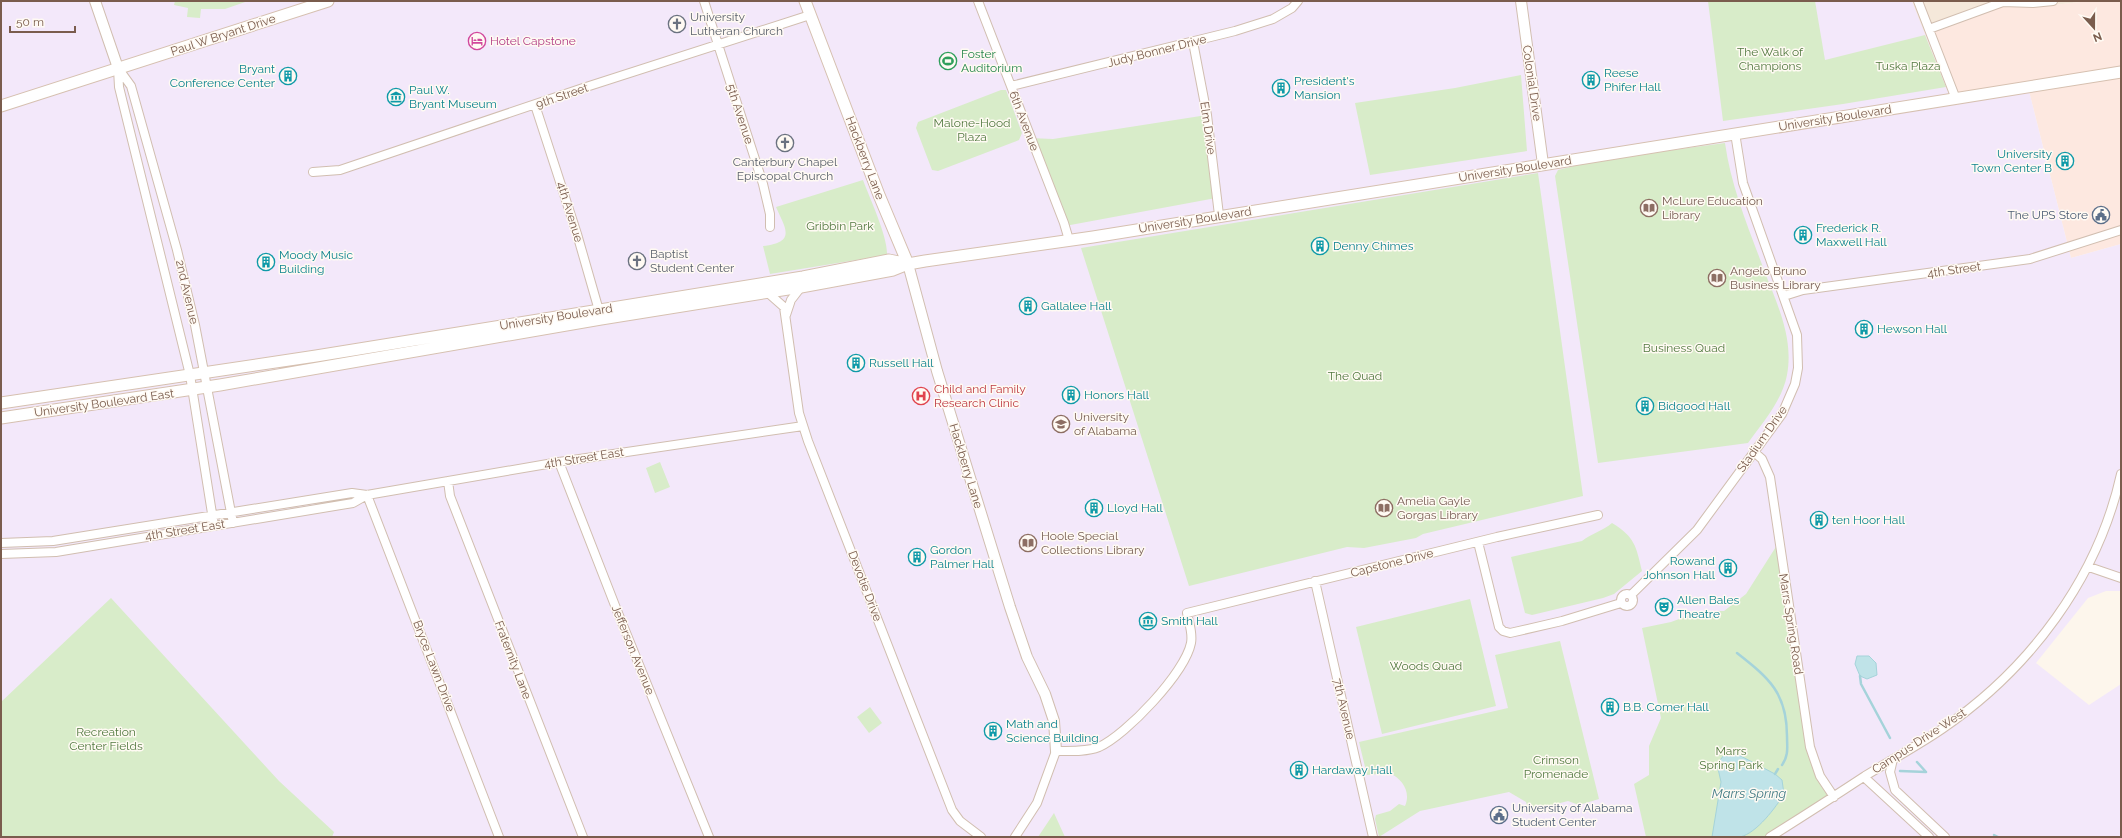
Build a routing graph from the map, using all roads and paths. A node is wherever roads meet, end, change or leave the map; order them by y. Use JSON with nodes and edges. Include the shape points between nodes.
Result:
{"nodes":[{"id":1,"x":95,"y":1,"type":"edge"},
{"id":2,"x":328,"y":1,"type":"edge"},
{"id":3,"x":704,"y":1,"type":"edge"},
{"id":4,"x":804,"y":1,"type":"edge"},
{"id":5,"x":978,"y":1,"type":"edge"},
{"id":6,"x":1298,"y":1,"type":"edge"},
{"id":7,"x":1521,"y":1,"type":"edge"},
{"id":8,"x":1918,"y":1,"type":"edge"},
{"id":9,"x":2052,"y":1,"type":"edge"},
{"id":10,"x":810,"y":15,"type":"junction"},
{"id":11,"x":1929,"y":29,"type":"junction"},
{"id":12,"x":1193,"y":42,"type":"junction"},
{"id":13,"x":717,"y":44,"type":"junction"},
{"id":14,"x":118,"y":68,"type":"junction"},
{"id":15,"x":2121,"y":72,"type":"edge"},
{"id":16,"x":1011,"y":86,"type":"junction"},
{"id":17,"x":1956,"y":99,"type":"junction"},
{"id":18,"x":535,"y":105,"type":"junction"},
{"id":19,"x":1,"y":106,"type":"edge"},
{"id":20,"x":1734,"y":134,"type":"junction"},
{"id":21,"x":1543,"y":164,"type":"junction"},
{"id":22,"x":313,"y":172,"type":"dead end"},
{"id":23,"x":1219,"y":215,"type":"junction"},
{"id":24,"x":770,"y":227,"type":"dead end"},
{"id":25,"x":2121,"y":230,"type":"edge"},
{"id":26,"x":1069,"y":240,"type":"junction"},
{"id":27,"x":908,"y":264,"type":"junction"},
{"id":28,"x":801,"y":287,"type":"junction"},
{"id":29,"x":767,"y":292,"type":"junction"},
{"id":30,"x":1784,"y":296,"type":"junction"},
{"id":31,"x":600,"y":314,"type":"junction"},
{"id":32,"x":786,"y":318,"type":"junction"},
{"id":33,"x":204,"y":373,"type":"junction"},
{"id":34,"x":190,"y":375,"type":"junction"},
{"id":35,"x":207,"y":387,"type":"junction"},
{"id":36,"x":193,"y":389,"type":"junction"},
{"id":37,"x":1,"y":403,"type":"edge"},
{"id":38,"x":1,"y":418,"type":"edge"},
{"id":39,"x":803,"y":426,"type":"junction"},
{"id":40,"x":1754,"y":452,"type":"junction"},
{"id":41,"x":560,"y":462,"type":"junction"},
{"id":42,"x":2121,"y":474,"type":"edge"},
{"id":43,"x":448,"y":481,"type":"junction"},
{"id":44,"x":367,"y":495,"type":"junction"},
{"id":45,"x":231,"y":511,"type":"junction"},
{"id":46,"x":212,"y":514,"type":"junction"},
{"id":47,"x":1598,"y":515,"type":"dead end"},
{"id":48,"x":233,"y":523,"type":"junction"},
{"id":49,"x":214,"y":526,"type":"junction"},
{"id":50,"x":1478,"y":542,"type":"junction"},
{"id":51,"x":1,"y":543,"type":"edge"},
{"id":52,"x":1,"y":554,"type":"edge"},
{"id":53,"x":2089,"y":567,"type":"junction"},
{"id":54,"x":2121,"y":578,"type":"edge"},
{"id":55,"x":1315,"y":581,"type":"junction"},
{"id":56,"x":1056,"y":751,"type":"junction"},
{"id":57,"x":1892,"y":759,"type":"junction"},
{"id":58,"x":1864,"y":777,"type":"junction"},
{"id":59,"x":1834,"y":797,"type":"junction"},
{"id":60,"x":708,"y":836,"type":"edge"},
{"id":61,"x":499,"y":837,"type":"edge"},
{"id":62,"x":583,"y":837,"type":"edge"},
{"id":63,"x":981,"y":837,"type":"edge"},
{"id":64,"x":1015,"y":837,"type":"edge"},
{"id":65,"x":1373,"y":837,"type":"edge"},
{"id":66,"x":1770,"y":837,"type":"edge"},
{"id":67,"x":1929,"y":837,"type":"edge"},
{"id":68,"x":1945,"y":837,"type":"edge"}],
"edges":[{"from":1,"to":14,"type":"street","name":"2nd Avenue"},
{"from":2,"to":14,"type":"main road","name":"Paul W Bryant Drive"},
{"from":3,"to":13,"type":"street","name":"5th Avenue"},
{"from":4,"to":10,"type":"main road","name":"Hackberry Lane"},
{"from":5,"to":16,"type":"street","name":"6th Avenue"},
{"from":6,"to":12,"type":"street","name":"Judy Bonner Drive","via":[[1292,8],[1273,19]]},
{"from":7,"to":21,"type":"street","name":"Colonial Drive"},
{"from":8,"to":11,"type":"street"},
{"from":9,"to":11,"type":"street","via":[[2003,2]]},
{"from":10,"to":13,"type":"street","name":"9th Street"},
{"from":10,"to":27,"type":"main road","name":"Hackberry Lane"},
{"from":11,"to":17,"type":"street"},
{"from":12,"to":16,"type":"street","name":"Judy Bonner Drive"},
{"from":12,"to":23,"type":"street","name":"Elm Drive","via":[[1207,114]]},
{"from":13,"to":18,"type":"street","name":"9th Street"},
{"from":13,"to":24,"type":"street","name":"5th Avenue","via":[[763,184],[770,214]]},
{"from":14,"to":19,"type":"main road","name":"Paul W Bryant Drive"},
{"from":14,"to":33,"type":"street","name":"2nd Avenue","via":[[131,86],[150,150]]},
{"from":14,"to":34,"type":"street","name":"2nd Avenue","via":[[119,87]]},
{"from":15,"to":17,"type":"main road","name":"University Boulevard"},
{"from":16,"to":26,"type":"street","name":"6th Avenue"},
{"from":17,"to":20,"type":"main road","name":"University Boulevard"},
{"from":18,"to":22,"type":"street","name":"9th Street","via":[[340,170]]},
{"from":18,"to":31,"type":"street","name":"4th Avenue"},
{"from":20,"to":21,"type":"main road","name":"University Boulevard"},
{"from":20,"to":30,"type":"street","name":"Stadium Drive","via":[[1743,183]]},
{"from":21,"to":23,"type":"main road","name":"University Boulevard"},
{"from":23,"to":26,"type":"main road","name":"University Boulevard"},
{"from":25,"to":30,"type":"street","name":"4th Street","via":[[2030,259],[1803,290]]},
{"from":26,"to":27,"type":"main road","name":"University Boulevard"},
{"from":27,"to":28,"type":"main road","name":"University Boulevard","via":[[893,270]]},
{"from":27,"to":31,"type":"main road","name":"University Boulevard","via":[[889,260]]},
{"from":27,"to":56,"type":"street","name":"Hackberry Lane","via":[[937,371],[1010,607],[1027,658],[1045,694],[1054,720]]},
{"from":28,"to":29,"type":"main road","name":"University Boulevard"},
{"from":28,"to":32,"type":"street","name":"Devotie Drive","via":[[791,300]]},
{"from":29,"to":31,"type":"main road","name":"University Boulevard"},
{"from":29,"to":32,"type":"street","name":"Devotie Drive","via":[[784,307]]},
{"from":30,"to":40,"type":"street","name":"Stadium Drive","via":[[1797,335],[1798,368],[1794,389],[1782,414]]},
{"from":31,"to":33,"type":"main road","name":"University Boulevard"},
{"from":31,"to":35,"type":"main road","name":"University Boulevard"},
{"from":32,"to":39,"type":"street","name":"Devotie Drive"},
{"from":33,"to":34,"type":"main road","name":"University Boulevard East"},
{"from":33,"to":35,"type":"street","name":"2nd Avenue"},
{"from":34,"to":36,"type":"street","name":"2nd Avenue"},
{"from":34,"to":37,"type":"main road","name":"University Boulevard East"},
{"from":35,"to":36,"type":"main road","name":"University Boulevard East"},
{"from":35,"to":45,"type":"street","name":"2nd Avenue"},
{"from":36,"to":38,"type":"main road","name":"University Boulevard East"},
{"from":36,"to":46,"type":"street","name":"2nd Avenue"},
{"from":39,"to":41,"type":"street","name":"4th Street East"},
{"from":39,"to":63,"type":"street","name":"Devotie Drive","via":[[952,810],[960,821]]},
{"from":40,"to":50,"type":"street","name":"Stadium Drive","via":[[1697,530],[1631,595],[1631,605],[1621,603],[1562,621],[1510,633],[1503,631]]},
{"from":40,"to":59,"type":"street","name":"Marrs Spring Road","via":[[1762,459],[1770,477],[1810,746],[1820,776]]},
{"from":41,"to":43,"type":"street","name":"4th Street East"},
{"from":41,"to":60,"type":"street","name":"Jefferson Avenue"},
{"from":42,"to":53,"type":"street","name":"Campus Drive West","via":[[2110,514]]},
{"from":43,"to":44,"type":"street","name":"4th Street East"},
{"from":43,"to":62,"type":"street","name":"Fraternity Lane","via":[[450,496]]},
{"from":44,"to":45,"type":"street","name":"4th Street East","via":[[352,493]]},
{"from":44,"to":48,"type":"street","name":"4th Street East","via":[[354,503]]},
{"from":44,"to":61,"type":"street","name":"Bryce Lawn Drive"},
{"from":45,"to":46,"type":"street","name":"4th Street East"},
{"from":45,"to":48,"type":"street","name":"2nd Avenue"},
{"from":46,"to":49,"type":"street","name":"2nd Avenue"},
{"from":46,"to":51,"type":"street","name":"4th Street East","via":[[54,541]]},
{"from":47,"to":50,"type":"street","name":"Capstone Drive"},
{"from":48,"to":49,"type":"street","name":"4th Street East"},
{"from":49,"to":52,"type":"street","name":"4th Street East","via":[[56,552]]},
{"from":50,"to":55,"type":"street","name":"Capstone Drive"},
{"from":53,"to":54,"type":"street"},
{"from":53,"to":57,"type":"street","name":"Campus Drive West","via":[[2056,618],[2000,681],[1942,729]]},
{"from":55,"to":56,"type":"street","name":"Capstone Drive","via":[[1187,613],[1192,636],[1182,664],[1138,718],[1099,747],[1089,750]]},
{"from":55,"to":65,"type":"street","name":"7th Avenue"},
{"from":56,"to":64,"type":"street","name":"Hackberry Lane","via":[[1037,803]]},
{"from":57,"to":58,"type":"street","name":"Campus Drive West"},
{"from":57,"to":68,"type":"street","via":[[1890,772],[1895,790]]},
{"from":58,"to":59,"type":"street","name":"Campus Drive West"},
{"from":58,"to":67,"type":"street"},
{"from":59,"to":66,"type":"street","name":"Campus Drive West"}]}
